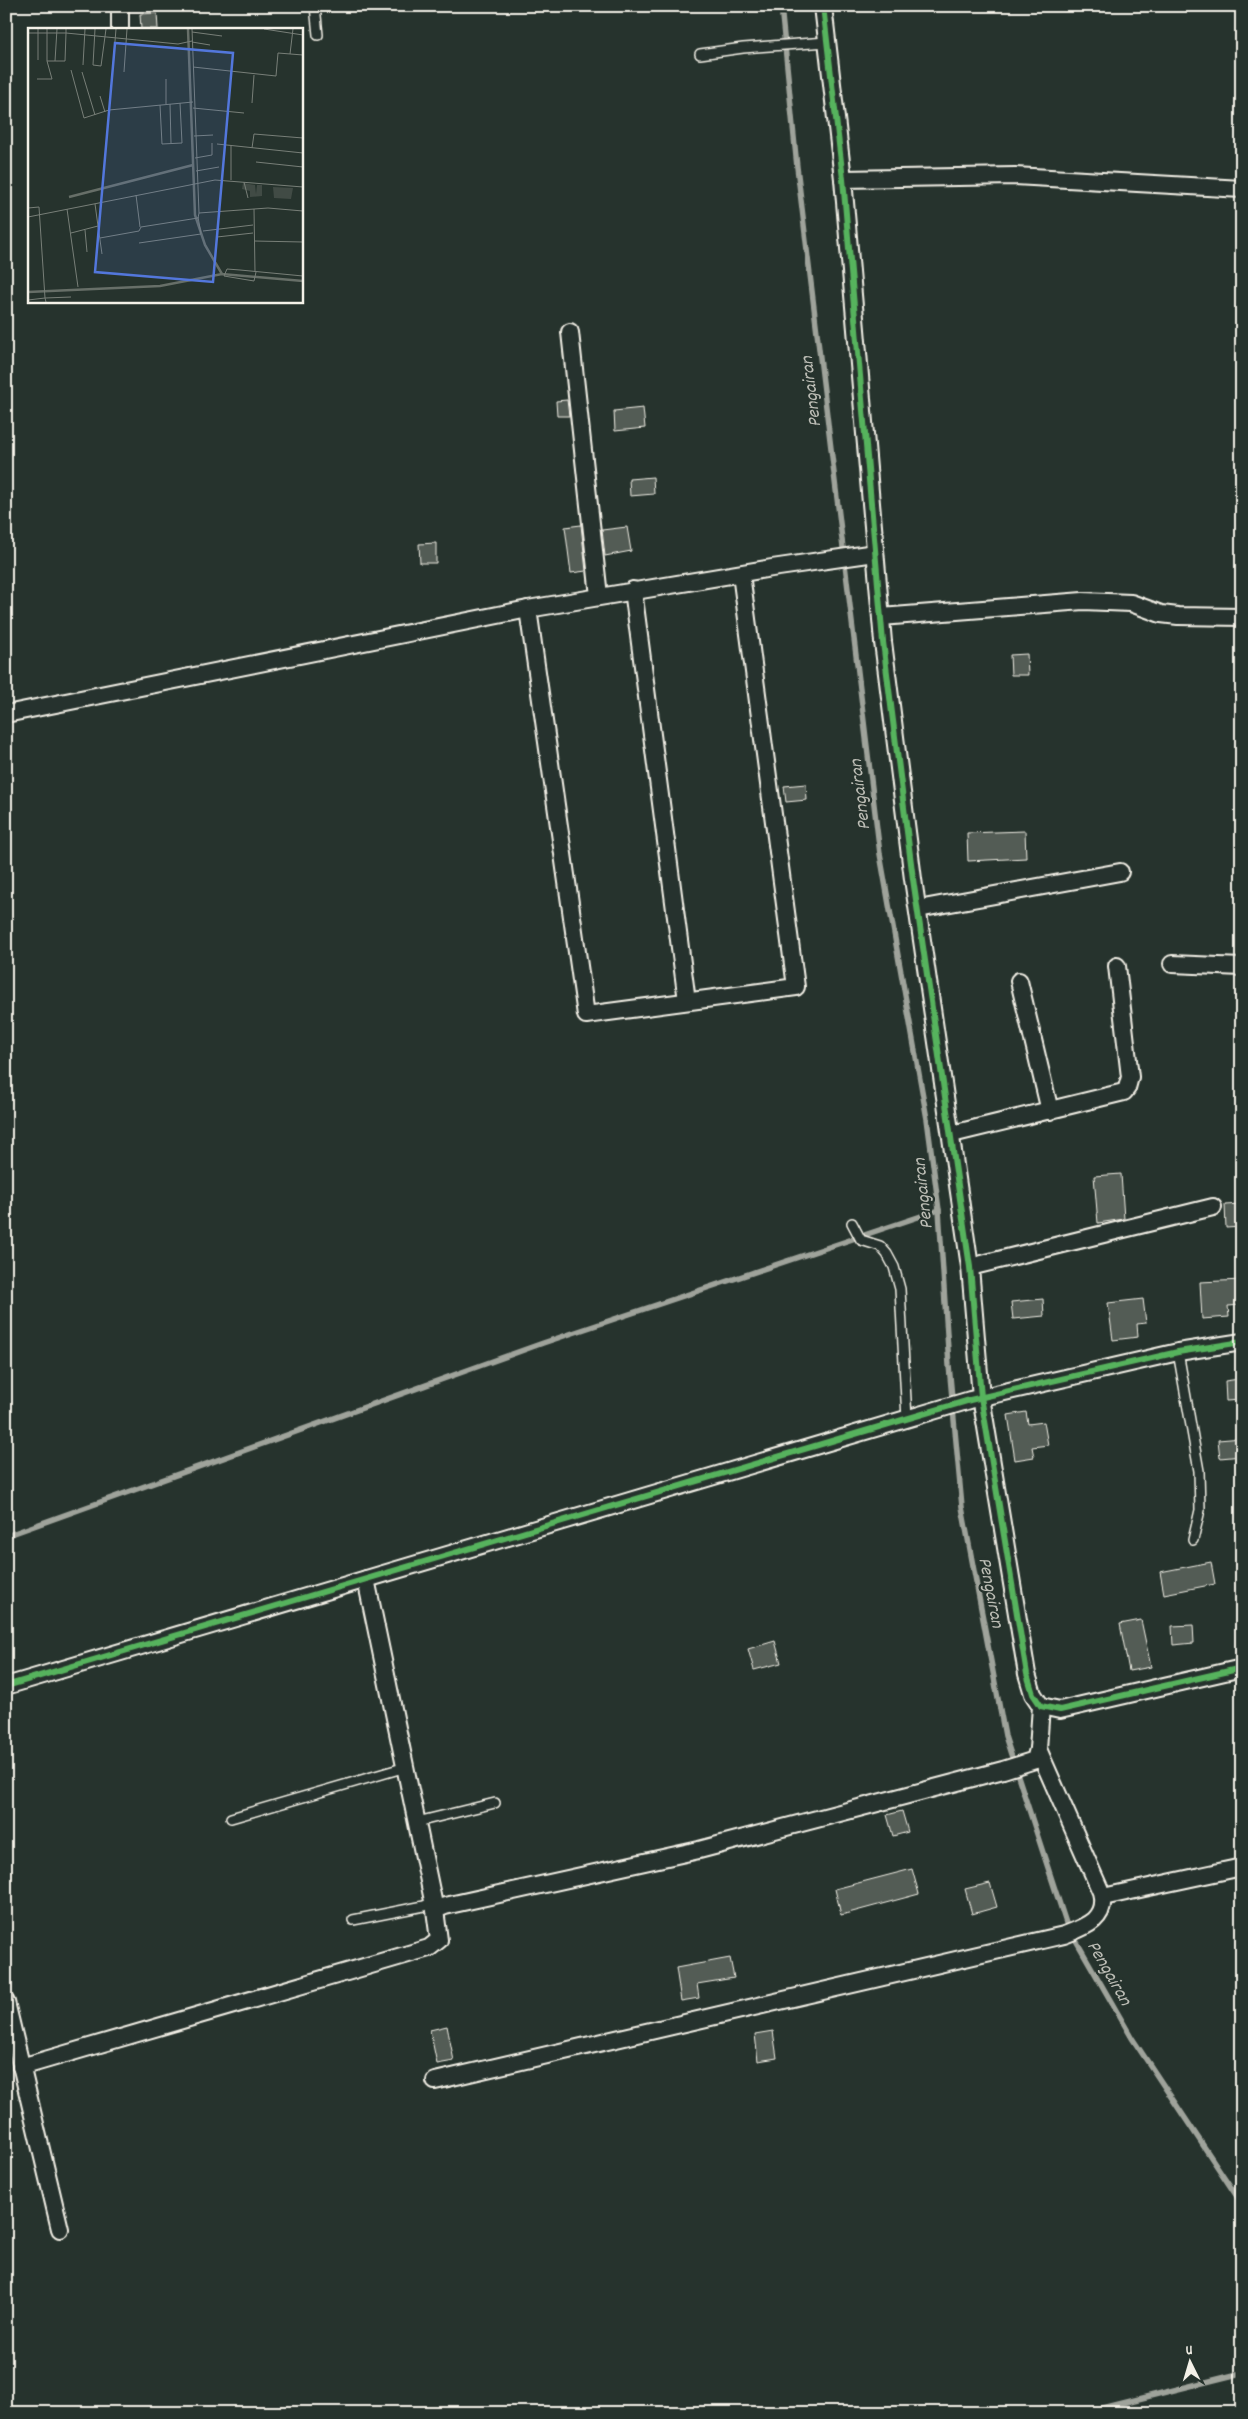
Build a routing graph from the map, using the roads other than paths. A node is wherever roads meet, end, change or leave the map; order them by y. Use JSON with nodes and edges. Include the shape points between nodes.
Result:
{"nodes":[{"id":1,"x":120,"y":6,"type":"edge"},
{"id":2,"x":315,"y":6,"type":"edge"},
{"id":3,"x":823,"y":6,"type":"edge"},
{"id":4,"x":120,"y":28,"type":"edge"},
{"id":5,"x":318,"y":35,"type":"dead end"},
{"id":6,"x":827,"y":42,"type":"junction"},
{"id":7,"x":700,"y":54,"type":"dead end"},
{"id":8,"x":843,"y":179,"type":"junction"},
{"id":9,"x":1242,"y":189,"type":"edge"},
{"id":10,"x":570,"y":332,"type":"dead end"},
{"id":11,"x":875,"y":554,"type":"junction"},
{"id":12,"x":741,"y":574,"type":"junction"},
{"id":13,"x":633,"y":590,"type":"junction"},
{"id":14,"x":599,"y":596,"type":"junction"},
{"id":15,"x":528,"y":609,"type":"junction"},
{"id":16,"x":880,"y":617,"type":"junction"},
{"id":17,"x":1242,"y":617,"type":"edge"},
{"id":18,"x":6,"y":714,"type":"edge"},
{"id":19,"x":1120,"y":872,"type":"dead end"},
{"id":20,"x":918,"y":909,"type":"junction"},
{"id":21,"x":1172,"y":964,"type":"dead end"},
{"id":22,"x":1117,"y":966,"type":"dead end"},
{"id":23,"x":1242,"y":967,"type":"edge"},
{"id":24,"x":1019,"y":980,"type":"dead end"},
{"id":25,"x":688,"y":1001,"type":"junction"},
{"id":26,"x":1050,"y":1111,"type":"junction"},
{"id":27,"x":952,"y":1134,"type":"junction"},
{"id":28,"x":1213,"y":1207,"type":"dead end"},
{"id":29,"x":854,"y":1227,"type":"dead end"},
{"id":30,"x":970,"y":1267,"type":"junction"},
{"id":31,"x":1242,"y":1342,"type":"edge"},
{"id":32,"x":1178,"y":1352,"type":"junction"},
{"id":33,"x":976,"y":1399,"type":"junction"},
{"id":34,"x":907,"y":1419,"type":"junction"},
{"id":35,"x":1193,"y":1540,"type":"dead end"},
{"id":36,"x":366,"y":1580,"type":"junction"},
{"id":37,"x":1242,"y":1668,"type":"edge"},
{"id":38,"x":6,"y":1686,"type":"edge"},
{"id":39,"x":1040,"y":1706,"type":"junction"},
{"id":40,"x":1038,"y":1749,"type":"junction"},
{"id":41,"x":406,"y":1767,"type":"junction"},
{"id":42,"x":495,"y":1803,"type":"dead end"},
{"id":43,"x":231,"y":1818,"type":"dead end"},
{"id":44,"x":417,"y":1822,"type":"junction"},
{"id":45,"x":1242,"y":1867,"type":"edge"},
{"id":46,"x":1102,"y":1896,"type":"junction"},
{"id":47,"x":435,"y":1906,"type":"junction"},
{"id":48,"x":353,"y":1920,"type":"dead end"},
{"id":49,"x":6,"y":2002,"type":"edge"},
{"id":50,"x":21,"y":2067,"type":"junction"},
{"id":51,"x":435,"y":2081,"type":"dead end"},
{"id":52,"x":60,"y":2229,"type":"dead end"}],
"edges":[{"from":1,"to":4,"type":"street"},
{"from":2,"to":5,"type":"lane"},
{"from":3,"to":6,"type":"street"},
{"from":6,"to":7,"type":"lane"},
{"from":6,"to":8,"type":"street"},
{"from":8,"to":9,"type":"street","via":[[1015,176]]},
{"from":8,"to":11,"type":"street"},
{"from":10,"to":14,"type":"street"},
{"from":11,"to":12,"type":"street"},
{"from":11,"to":16,"type":"street"},
{"from":12,"to":13,"type":"street"},
{"from":12,"to":25,"type":"street","via":[[796,986]]},
{"from":13,"to":14,"type":"street"},
{"from":13,"to":25,"type":"street"},
{"from":14,"to":15,"type":"street"},
{"from":15,"to":18,"type":"street"},
{"from":15,"to":25,"type":"street","via":[[586,1015]]},
{"from":16,"to":17,"type":"street","via":[[1114,601],[1170,615]]},
{"from":16,"to":20,"type":"street"},
{"from":19,"to":20,"type":"street"},
{"from":20,"to":27,"type":"street"},
{"from":21,"to":23,"type":"street"},
{"from":22,"to":26,"type":"street","via":[[1130,1077],[1127,1088],[1118,1095]]},
{"from":24,"to":26,"type":"street"},
{"from":26,"to":27,"type":"street"},
{"from":27,"to":30,"type":"street"},
{"from":28,"to":30,"type":"street"},
{"from":29,"to":34,"type":"lane","via":[[861,1240],[880,1246],[894,1267],[898,1282]]},
{"from":30,"to":33,"type":"street"},
{"from":31,"to":32,"type":"street"},
{"from":32,"to":33,"type":"street"},
{"from":32,"to":35,"type":"lane","via":[[1200,1471],[1200,1510]]},
{"from":33,"to":34,"type":"street"},
{"from":33,"to":39,"type":"street","via":[[1027,1674]]},
{"from":34,"to":36,"type":"street"},
{"from":36,"to":38,"type":"street"},
{"from":36,"to":41,"type":"street"},
{"from":37,"to":39,"type":"street","via":[[1060,1710]]},
{"from":39,"to":40,"type":"street"},
{"from":40,"to":46,"type":"street"},
{"from":40,"to":47,"type":"street","via":[[1035,1760],[1023,1764],[699,1850]]},
{"from":41,"to":43,"type":"lane"},
{"from":41,"to":44,"type":"street"},
{"from":42,"to":44,"type":"lane"},
{"from":44,"to":47,"type":"street"},
{"from":45,"to":46,"type":"street"},
{"from":46,"to":51,"type":"street","via":[[1102,1910],[1098,1918],[1070,1932]]},
{"from":47,"to":48,"type":"lane"},
{"from":47,"to":50,"type":"street","via":[[439,1940],[429,1948]]},
{"from":49,"to":50,"type":"street"},
{"from":50,"to":52,"type":"street"}]}
